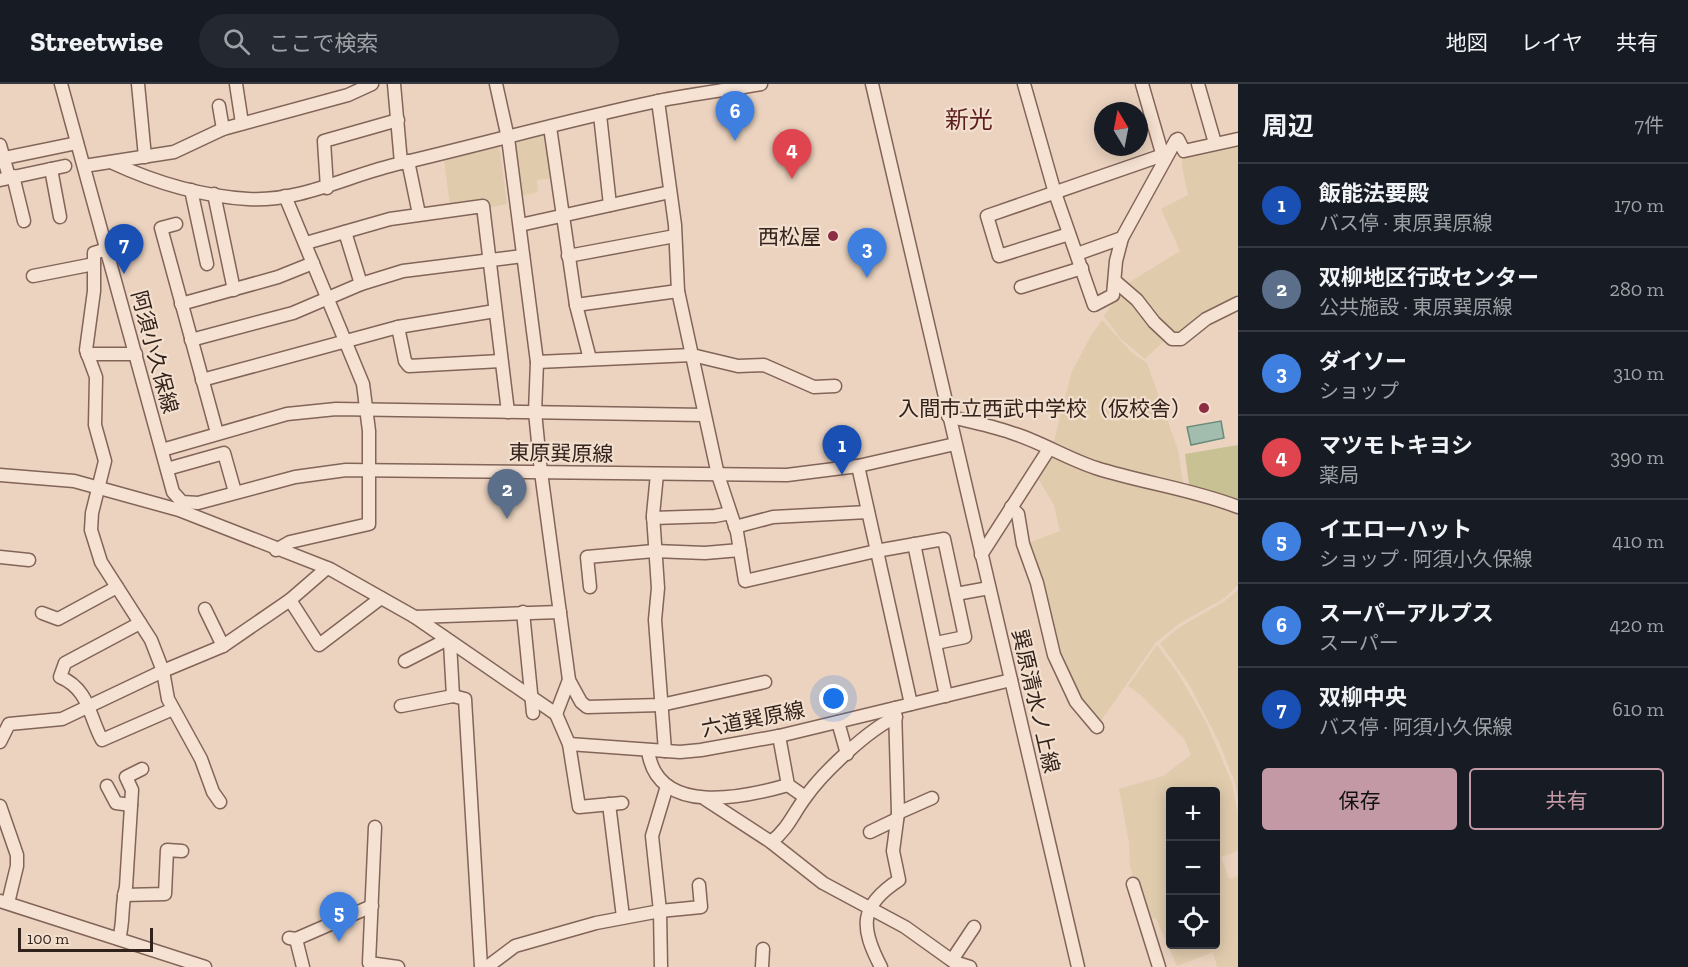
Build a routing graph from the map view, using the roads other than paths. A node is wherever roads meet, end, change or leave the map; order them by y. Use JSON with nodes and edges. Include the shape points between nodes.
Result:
{"nodes":[{"id":1,"x":61,"y":84,"type":"edge"},
{"id":2,"x":138,"y":84,"type":"edge"},
{"id":3,"x":236,"y":84,"type":"edge"},
{"id":4,"x":372,"y":84,"type":"edge"},
{"id":5,"x":394,"y":84,"type":"edge"},
{"id":6,"x":496,"y":84,"type":"edge"},
{"id":7,"x":761,"y":84,"type":"edge"},
{"id":8,"x":872,"y":84,"type":"edge"},
{"id":9,"x":1024,"y":84,"type":"edge"},
{"id":10,"x":1142,"y":84,"type":"edge"},
{"id":11,"x":1198,"y":84,"type":"edge"},
{"id":12,"x":658,"y":101,"type":"junction"},
{"id":13,"x":219,"y":106,"type":"dead end"},
{"id":14,"x":600,"y":115,"type":"junction"},
{"id":15,"x":398,"y":120,"type":"junction"},
{"id":16,"x":242,"y":123,"type":"junction"},
{"id":17,"x":550,"y":127,"type":"junction"},
{"id":18,"x":223,"y":129,"type":"junction"},
{"id":19,"x":508,"y":138,"type":"junction"},
{"id":20,"x":1238,"y":140,"type":"edge"},
{"id":21,"x":77,"y":143,"type":"junction"},
{"id":22,"x":1215,"y":143,"type":"junction"},
{"id":23,"x":0,"y":145,"type":"edge"},
{"id":24,"x":145,"y":157,"type":"junction"},
{"id":25,"x":2,"y":158,"type":"edge"},
{"id":26,"x":1163,"y":158,"type":"junction"},
{"id":27,"x":405,"y":162,"type":"junction"},
{"id":28,"x":113,"y":163,"type":"junction"},
{"id":29,"x":65,"y":166,"type":"dead end"},
{"id":30,"x":84,"y":166,"type":"junction"},
{"id":31,"x":51,"y":169,"type":"junction"},
{"id":32,"x":7,"y":178,"type":"edge"},
{"id":33,"x":327,"y":188,"type":"junction"},
{"id":34,"x":191,"y":190,"type":"junction"},
{"id":35,"x":670,"y":192,"type":"junction"},
{"id":36,"x":1055,"y":193,"type":"junction"},
{"id":37,"x":214,"y":194,"type":"junction"},
{"id":38,"x":285,"y":196,"type":"junction"},
{"id":39,"x":610,"y":205,"type":"junction"},
{"id":40,"x":419,"y":214,"type":"junction"},
{"id":41,"x":60,"y":217,"type":"dead end"},
{"id":42,"x":562,"y":217,"type":"junction"},
{"id":43,"x":24,"y":221,"type":"dead end"},
{"id":44,"x":176,"y":224,"type":"dead end"},
{"id":45,"x":520,"y":225,"type":"junction"},
{"id":46,"x":345,"y":232,"type":"junction"},
{"id":47,"x":1069,"y":234,"type":"junction"},
{"id":48,"x":675,"y":236,"type":"junction"},
{"id":49,"x":1122,"y":238,"type":"junction"},
{"id":50,"x":306,"y":243,"type":"junction"},
{"id":51,"x":106,"y":249,"type":"junction"},
{"id":52,"x":1077,"y":254,"type":"junction"},
{"id":53,"x":523,"y":256,"type":"junction"},
{"id":54,"x":568,"y":256,"type":"junction"},
{"id":55,"x":489,"y":260,"type":"junction"},
{"id":56,"x":313,"y":263,"type":"junction"},
{"id":57,"x":94,"y":264,"type":"junction"},
{"id":58,"x":207,"y":264,"type":"dead end"},
{"id":59,"x":1082,"y":268,"type":"junction"},
{"id":60,"x":33,"y":276,"type":"dead end"},
{"id":61,"x":1115,"y":281,"type":"junction"},
{"id":62,"x":360,"y":284,"type":"junction"},
{"id":63,"x":1021,"y":287,"type":"dead end"},
{"id":64,"x":234,"y":290,"type":"junction"},
{"id":65,"x":678,"y":291,"type":"junction"},
{"id":66,"x":328,"y":298,"type":"junction"},
{"id":67,"x":1238,"y":303,"type":"edge"},
{"id":68,"x":181,"y":304,"type":"junction"},
{"id":69,"x":576,"y":305,"type":"junction"},
{"id":70,"x":495,"y":311,"type":"junction"},
{"id":71,"x":398,"y":327,"type":"junction"},
{"id":72,"x":191,"y":340,"type":"junction"},
{"id":73,"x":346,"y":341,"type":"junction"},
{"id":74,"x":87,"y":354,"type":"junction"},
{"id":75,"x":136,"y":354,"type":"junction"},
{"id":76,"x":692,"y":355,"type":"junction"},
{"id":77,"x":590,"y":359,"type":"junction"},
{"id":78,"x":501,"y":361,"type":"junction"},
{"id":79,"x":537,"y":362,"type":"junction"},
{"id":80,"x":202,"y":380,"type":"junction"},
{"id":81,"x":835,"y":386,"type":"dead end"},
{"id":82,"x":368,"y":409,"type":"junction"},
{"id":83,"x":508,"y":412,"type":"junction"},
{"id":84,"x":535,"y":412,"type":"junction"},
{"id":85,"x":704,"y":415,"type":"junction"},
{"id":86,"x":948,"y":416,"type":"junction"},
{"id":87,"x":217,"y":433,"type":"junction"},
{"id":88,"x":955,"y":444,"type":"junction"},
{"id":89,"x":1049,"y":449,"type":"junction"},
{"id":90,"x":162,"y":450,"type":"junction"},
{"id":91,"x":858,"y":466,"type":"junction"},
{"id":92,"x":167,"y":469,"type":"junction"},
{"id":93,"x":369,"y":469,"type":"junction"},
{"id":94,"x":541,"y":472,"type":"junction"},
{"id":95,"x":657,"y":474,"type":"junction"},
{"id":96,"x":0,"y":475,"type":"edge"},
{"id":97,"x":718,"y":475,"type":"junction"},
{"id":98,"x":98,"y":488,"type":"junction"},
{"id":99,"x":173,"y":492,"type":"joint"},
{"id":100,"x":235,"y":492,"type":"junction"},
{"id":101,"x":1011,"y":507,"type":"junction"},
{"id":102,"x":1238,"y":507,"type":"edge"},
{"id":103,"x":868,"y":512,"type":"junction"},
{"id":104,"x":730,"y":513,"type":"junction"},
{"id":105,"x":653,"y":518,"type":"junction"},
{"id":106,"x":735,"y":527,"type":"junction"},
{"id":107,"x":914,"y":544,"type":"junction"},
{"id":108,"x":276,"y":550,"type":"junction"},
{"id":109,"x":740,"y":550,"type":"junction"},
{"id":110,"x":654,"y":551,"type":"junction"},
{"id":111,"x":876,"y":551,"type":"junction"},
{"id":112,"x":981,"y":555,"type":"junction"},
{"id":113,"x":0,"y":557,"type":"edge"},
{"id":114,"x":29,"y":560,"type":"dead end"},
{"id":115,"x":327,"y":568,"type":"junction"},
{"id":116,"x":117,"y":587,"type":"junction"},
{"id":117,"x":590,"y":587,"type":"dead end"},
{"id":118,"x":988,"y":588,"type":"junction"},
{"id":119,"x":956,"y":594,"type":"junction"},
{"id":120,"x":381,"y":598,"type":"junction"},
{"id":121,"x":290,"y":600,"type":"junction"},
{"id":122,"x":204,"y":609,"type":"dead end"},
{"id":123,"x":523,"y":612,"type":"junction"},
{"id":124,"x":560,"y":612,"type":"junction"},
{"id":125,"x":42,"y":613,"type":"dead end"},
{"id":126,"x":415,"y":617,"type":"junction"},
{"id":127,"x":140,"y":623,"type":"junction"},
{"id":128,"x":448,"y":642,"type":"junction"},
{"id":129,"x":936,"y":643,"type":"junction"},
{"id":130,"x":223,"y":646,"type":"junction"},
{"id":131,"x":405,"y":660,"type":"dead end"},
{"id":132,"x":163,"y":671,"type":"junction"},
{"id":133,"x":569,"y":680,"type":"junction"},
{"id":134,"x":1011,"y":680,"type":"junction"},
{"id":135,"x":765,"y":682,"type":"dead end"},
{"id":136,"x":453,"y":696,"type":"junction"},
{"id":137,"x":946,"y":696,"type":"junction"},
{"id":138,"x":531,"y":698,"type":"junction"},
{"id":139,"x":911,"y":704,"type":"junction"},
{"id":140,"x":661,"y":705,"type":"junction"},
{"id":141,"x":401,"y":706,"type":"dead end"},
{"id":142,"x":89,"y":707,"type":"junction"},
{"id":143,"x":173,"y":709,"type":"junction"},
{"id":144,"x":533,"y":713,"type":"dead end"},
{"id":145,"x":896,"y":713,"type":"junction"},
{"id":146,"x":556,"y":714,"type":"junction"},
{"id":147,"x":838,"y":722,"type":"junction"},
{"id":148,"x":1097,"y":728,"type":"dead end"},
{"id":149,"x":778,"y":736,"type":"junction"},
{"id":150,"x":0,"y":742,"type":"edge"},
{"id":151,"x":569,"y":744,"type":"junction"},
{"id":152,"x":648,"y":750,"type":"junction"},
{"id":153,"x":665,"y":751,"type":"junction"},
{"id":154,"x":847,"y":754,"type":"junction"},
{"id":155,"x":142,"y":769,"type":"dead end"},
{"id":156,"x":788,"y":785,"type":"junction"},
{"id":157,"x":107,"y":786,"type":"dead end"},
{"id":158,"x":667,"y":786,"type":"junction"},
{"id":159,"x":805,"y":797,"type":"junction"},
{"id":160,"x":932,"y":798,"type":"dead end"},
{"id":161,"x":705,"y":799,"type":"junction"},
{"id":162,"x":220,"y":802,"type":"dead end"},
{"id":163,"x":131,"y":805,"type":"junction"},
{"id":164,"x":0,"y":806,"type":"edge"},
{"id":165,"x":897,"y":816,"type":"junction"},
{"id":166,"x":375,"y":827,"type":"dead end"},
{"id":167,"x":870,"y":832,"type":"dead end"},
{"id":168,"x":771,"y":842,"type":"junction"},
{"id":169,"x":182,"y":851,"type":"dead end"},
{"id":170,"x":1133,"y":884,"type":"dead end"},
{"id":171,"x":699,"y":885,"type":"dead end"},
{"id":172,"x":124,"y":895,"type":"junction"},
{"id":173,"x":4,"y":902,"type":"edge"},
{"id":174,"x":372,"y":906,"type":"junction"},
{"id":175,"x":869,"y":908,"type":"junction"},
{"id":176,"x":660,"y":911,"type":"junction"},
{"id":177,"x":623,"y":917,"type":"junction"},
{"id":178,"x":974,"y":927,"type":"dead end"},
{"id":179,"x":118,"y":939,"type":"junction"},
{"id":180,"x":763,"y":949,"type":"dead end"},
{"id":181,"x":502,"y":954,"type":"junction"},
{"id":182,"x":952,"y":960,"type":"junction"},
{"id":183,"x":205,"y":967,"type":"edge"},
{"id":184,"x":303,"y":967,"type":"edge"},
{"id":185,"x":398,"y":967,"type":"edge"},
{"id":186,"x":482,"y":967,"type":"edge"},
{"id":187,"x":487,"y":967,"type":"edge"},
{"id":188,"x":505,"y":967,"type":"edge"},
{"id":189,"x":661,"y":967,"type":"edge"},
{"id":190,"x":762,"y":967,"type":"edge"},
{"id":191,"x":881,"y":967,"type":"edge"},
{"id":192,"x":970,"y":967,"type":"edge"},
{"id":193,"x":1078,"y":967,"type":"edge"},
{"id":194,"x":1159,"y":967,"type":"edge"}],
"edges":[{"from":1,"to":21,"type":"street","name":"阿須小久保線"},
{"from":2,"to":24,"type":"street"},
{"from":3,"to":16,"type":"street"},
{"from":4,"to":16,"type":"street","via":[[348,95]]},
{"from":5,"to":15,"type":"street"},
{"from":6,"to":19,"type":"street"},
{"from":7,"to":12,"type":"street"},
{"from":8,"to":86,"type":"street","name":"巽原清水ノ上線"},
{"from":9,"to":36,"type":"street"},
{"from":10,"to":26,"type":"street"},
{"from":11,"to":22,"type":"street"},
{"from":12,"to":14,"type":"street"},
{"from":12,"to":35,"type":"street"},
{"from":13,"to":18,"type":"street"},
{"from":14,"to":17,"type":"street"},
{"from":14,"to":39,"type":"street"},
{"from":15,"to":27,"type":"street"},
{"from":15,"to":33,"type":"street","via":[[324,141]]},
{"from":16,"to":18,"type":"street"},
{"from":17,"to":19,"type":"street"},
{"from":17,"to":42,"type":"street"},
{"from":18,"to":24,"type":"street","via":[[174,152]]},
{"from":19,"to":27,"type":"street"},
{"from":19,"to":45,"type":"street"},
{"from":20,"to":22,"type":"street"},
{"from":21,"to":25,"type":"street"},
{"from":21,"to":30,"type":"street","name":"阿須小久保線"},
{"from":22,"to":26,"type":"street","via":[[1184,151],[1178,139]]},
{"from":23,"to":25,"type":"street"},
{"from":24,"to":28,"type":"street"},
{"from":25,"to":32,"type":"street"},
{"from":26,"to":36,"type":"street"},
{"from":26,"to":49,"type":"street"},
{"from":27,"to":33,"type":"street"},
{"from":27,"to":40,"type":"street"},
{"from":28,"to":30,"type":"street"},
{"from":28,"to":34,"type":"street","via":[[163,185]]},
{"from":29,"to":31,"type":"street"},
{"from":30,"to":51,"type":"street","name":"阿須小久保線"},
{"from":31,"to":32,"type":"street"},
{"from":31,"to":41,"type":"street"},
{"from":32,"to":43,"type":"street"},
{"from":33,"to":38,"type":"street"},
{"from":34,"to":37,"type":"street"},
{"from":34,"to":58,"type":"street"},
{"from":35,"to":39,"type":"street"},
{"from":35,"to":48,"type":"street"},
{"from":36,"to":47,"type":"street"},
{"from":36,"to":47,"type":"street","via":[[987,216],[999,256]]},
{"from":37,"to":38,"type":"street","via":[[249,199]]},
{"from":37,"to":64,"type":"street"},
{"from":38,"to":50,"type":"street"},
{"from":39,"to":42,"type":"street"},
{"from":40,"to":46,"type":"street"},
{"from":40,"to":55,"type":"street","via":[[483,206]]},
{"from":42,"to":45,"type":"street"},
{"from":42,"to":54,"type":"street"},
{"from":44,"to":68,"type":"street","via":[[161,228]]},
{"from":45,"to":53,"type":"street"},
{"from":46,"to":50,"type":"street"},
{"from":46,"to":62,"type":"street"},
{"from":47,"to":52,"type":"street"},
{"from":48,"to":54,"type":"street"},
{"from":48,"to":65,"type":"street"},
{"from":49,"to":52,"type":"street"},
{"from":49,"to":61,"type":"street"},
{"from":50,"to":56,"type":"street"},
{"from":51,"to":57,"type":"street","via":[[94,253]]},
{"from":51,"to":75,"type":"street","name":"阿須小久保線"},
{"from":52,"to":59,"type":"street"},
{"from":53,"to":55,"type":"street"},
{"from":53,"to":79,"type":"street"},
{"from":54,"to":69,"type":"street"},
{"from":55,"to":62,"type":"street","via":[[426,266]]},
{"from":55,"to":70,"type":"street"},
{"from":56,"to":64,"type":"street"},
{"from":56,"to":66,"type":"street"},
{"from":57,"to":60,"type":"street"},
{"from":57,"to":74,"type":"street"},
{"from":59,"to":61,"type":"street","via":[[1094,304],[1113,295]]},
{"from":59,"to":63,"type":"street"},
{"from":61,"to":67,"type":"street","via":[[1172,339],[1181,339],[1206,319]]},
{"from":62,"to":66,"type":"street"},
{"from":64,"to":68,"type":"street"},
{"from":65,"to":69,"type":"street"},
{"from":65,"to":76,"type":"street"},
{"from":66,"to":72,"type":"street","via":[[293,313]]},
{"from":66,"to":73,"type":"street"},
{"from":68,"to":72,"type":"street"},
{"from":69,"to":77,"type":"street"},
{"from":70,"to":71,"type":"street"},
{"from":70,"to":78,"type":"street"},
{"from":71,"to":73,"type":"street"},
{"from":71,"to":78,"type":"street","via":[[409,366]]},
{"from":72,"to":80,"type":"street"},
{"from":73,"to":80,"type":"street"},
{"from":73,"to":82,"type":"street"},
{"from":74,"to":75,"type":"street"},
{"from":74,"to":98,"type":"street","via":[[96,377],[95,424],[105,461]]},
{"from":75,"to":90,"type":"street","name":"阿須小久保線"},
{"from":76,"to":77,"type":"street"},
{"from":76,"to":81,"type":"street","via":[[738,366],[764,365],[814,387]]},
{"from":76,"to":85,"type":"street"},
{"from":77,"to":79,"type":"street"},
{"from":78,"to":83,"type":"street"},
{"from":79,"to":84,"type":"street"},
{"from":80,"to":87,"type":"street"},
{"from":82,"to":83,"type":"street"},
{"from":82,"to":87,"type":"street","via":[[287,414]]},
{"from":82,"to":93,"type":"street"},
{"from":83,"to":84,"type":"street"},
{"from":84,"to":85,"type":"street"},
{"from":84,"to":94,"type":"street"},
{"from":85,"to":97,"type":"street"},
{"from":86,"to":88,"type":"street","name":"巽原清水ノ上線"},
{"from":86,"to":89,"type":"street","via":[[1014,433]]},
{"from":87,"to":90,"type":"street"},
{"from":88,"to":91,"type":"street","name":"東原巽原線"},
{"from":88,"to":112,"type":"street","name":"巽原清水ノ上線"},
{"from":89,"to":101,"type":"street"},
{"from":89,"to":102,"type":"street","via":[[1098,469]]},
{"from":90,"to":92,"type":"street","name":"阿須小久保線"},
{"from":91,"to":97,"type":"street","name":"東原巽原線","via":[[787,475]]},
{"from":91,"to":103,"type":"street"},
{"from":92,"to":99,"type":"street","name":"阿須小久保線"},
{"from":92,"to":100,"type":"street","via":[[224,453]]},
{"from":93,"to":94,"type":"street","name":"東原巽原線"},
{"from":93,"to":100,"type":"street","name":"東原巽原線","via":[[311,474]]},
{"from":93,"to":108,"type":"street","via":[[369,524],[299,540]]},
{"from":94,"to":95,"type":"street","name":"東原巽原線"},
{"from":94,"to":124,"type":"street"},
{"from":95,"to":97,"type":"street","name":"東原巽原線"},
{"from":95,"to":105,"type":"street"},
{"from":96,"to":98,"type":"street","via":[[74,481]]},
{"from":97,"to":104,"type":"street"},
{"from":98,"to":108,"type":"street","via":[[179,510]]},
{"from":98,"to":116,"type":"street","via":[[91,530],[101,562]]},
{"from":99,"to":100,"type":"street","name":"東原巽原線","via":[[182,502],[191,504]]},
{"from":101,"to":112,"type":"street"},
{"from":101,"to":148,"type":"street","via":[[1018,514],[1054,655],[1076,702]]},
{"from":103,"to":106,"type":"street","via":[[773,517]]},
{"from":103,"to":111,"type":"street"},
{"from":104,"to":105,"type":"street"},
{"from":104,"to":106,"type":"street"},
{"from":105,"to":110,"type":"street"},
{"from":106,"to":109,"type":"street"},
{"from":107,"to":111,"type":"street"},
{"from":107,"to":119,"type":"street","via":[[944,539]]},
{"from":107,"to":129,"type":"street"},
{"from":108,"to":115,"type":"street"},
{"from":109,"to":110,"type":"street"},
{"from":109,"to":111,"type":"street","via":[[745,581]]},
{"from":110,"to":117,"type":"street","via":[[587,557]]},
{"from":110,"to":140,"type":"street"},
{"from":111,"to":139,"type":"street"},
{"from":112,"to":118,"type":"street","name":"巽原清水ノ上線"},
{"from":113,"to":114,"type":"street"},
{"from":115,"to":120,"type":"street"},
{"from":115,"to":121,"type":"street"},
{"from":116,"to":125,"type":"street","via":[[58,619]]},
{"from":116,"to":127,"type":"street"},
{"from":118,"to":119,"type":"street"},
{"from":118,"to":134,"type":"street","name":"巽原清水ノ上線"},
{"from":119,"to":129,"type":"street","via":[[965,637]]},
{"from":120,"to":121,"type":"street","via":[[319,645]]},
{"from":120,"to":126,"type":"street"},
{"from":121,"to":130,"type":"street"},
{"from":122,"to":130,"type":"street"},
{"from":123,"to":124,"type":"street"},
{"from":123,"to":126,"type":"street"},
{"from":123,"to":138,"type":"street"},
{"from":124,"to":133,"type":"street"},
{"from":126,"to":128,"type":"street"},
{"from":127,"to":132,"type":"street","via":[[152,640]]},
{"from":127,"to":142,"type":"street","via":[[65,663],[60,677],[73,683]]},
{"from":128,"to":131,"type":"street"},
{"from":128,"to":136,"type":"street"},
{"from":128,"to":138,"type":"street"},
{"from":129,"to":137,"type":"street"},
{"from":130,"to":132,"type":"street"},
{"from":132,"to":142,"type":"street"},
{"from":132,"to":143,"type":"street"},
{"from":133,"to":140,"type":"street","via":[[587,707]]},
{"from":133,"to":146,"type":"street"},
{"from":134,"to":137,"type":"street","name":"六道巽原線"},
{"from":134,"to":193,"type":"street","name":"巽原清水ノ上線"},
{"from":135,"to":140,"type":"street"},
{"from":136,"to":141,"type":"street"},
{"from":136,"to":186,"type":"street","via":[[465,699]]},
{"from":137,"to":139,"type":"street","name":"六道巽原線"},
{"from":138,"to":144,"type":"street"},
{"from":138,"to":146,"type":"street"},
{"from":139,"to":145,"type":"street","name":"六道巽原線"},
{"from":140,"to":153,"type":"street"},
{"from":142,"to":143,"type":"street","via":[[102,740]]},
{"from":142,"to":150,"type":"street","via":[[62,719],[9,724]]},
{"from":143,"to":162,"type":"street"},
{"from":145,"to":147,"type":"street","name":"六道巽原線"},
{"from":145,"to":154,"type":"street"},
{"from":145,"to":165,"type":"street"},
{"from":146,"to":151,"type":"street"},
{"from":147,"to":149,"type":"street","name":"六道巽原線"},
{"from":147,"to":154,"type":"street"},
{"from":149,"to":153,"type":"street","name":"六道巽原線","via":[[701,750]]},
{"from":149,"to":156,"type":"street"},
{"from":151,"to":152,"type":"street","name":"六道巽原線"},
{"from":151,"to":177,"type":"street","via":[[579,807],[616,803]]},
{"from":152,"to":153,"type":"street","name":"六道巽原線"},
{"from":152,"to":158,"type":"street","via":[[655,770]]},
{"from":154,"to":159,"type":"street"},
{"from":155,"to":163,"type":"street","via":[[126,777],[132,790]]},
{"from":156,"to":159,"type":"street"},
{"from":156,"to":161,"type":"street","via":[[745,796]]},
{"from":157,"to":163,"type":"street","via":[[116,803]]},
{"from":158,"to":161,"type":"street"},
{"from":158,"to":176,"type":"street","via":[[652,836]]},
{"from":159,"to":168,"type":"street","via":[[784,832]]},
{"from":160,"to":165,"type":"street"},
{"from":161,"to":168,"type":"street"},
{"from":163,"to":172,"type":"street"},
{"from":164,"to":173,"type":"street","via":[[17,866]]},
{"from":165,"to":167,"type":"street"},
{"from":165,"to":175,"type":"street","via":[[893,851],[899,880],[878,894]]},
{"from":166,"to":174,"type":"street"},
{"from":168,"to":175,"type":"street","via":[[823,883]]},
{"from":169,"to":172,"type":"street","via":[[167,850],[165,894]]},
{"from":170,"to":194,"type":"street"},
{"from":171,"to":176,"type":"street","via":[[701,907]]},
{"from":172,"to":179,"type":"street"},
{"from":173,"to":179,"type":"street"},
{"from":174,"to":184,"type":"street","via":[[293,938]]},
{"from":174,"to":185,"type":"street","via":[[369,963]]},
{"from":175,"to":182,"type":"street","via":[[905,927]]},
{"from":175,"to":191,"type":"street","via":[[866,939]]},
{"from":176,"to":177,"type":"street"},
{"from":176,"to":189,"type":"street"},
{"from":177,"to":181,"type":"street","via":[[515,946]]},
{"from":178,"to":182,"type":"street"},
{"from":179,"to":183,"type":"street"},
{"from":180,"to":190,"type":"street"},
{"from":181,"to":187,"type":"street"},
{"from":181,"to":188,"type":"street"},
{"from":182,"to":192,"type":"street"}]}
